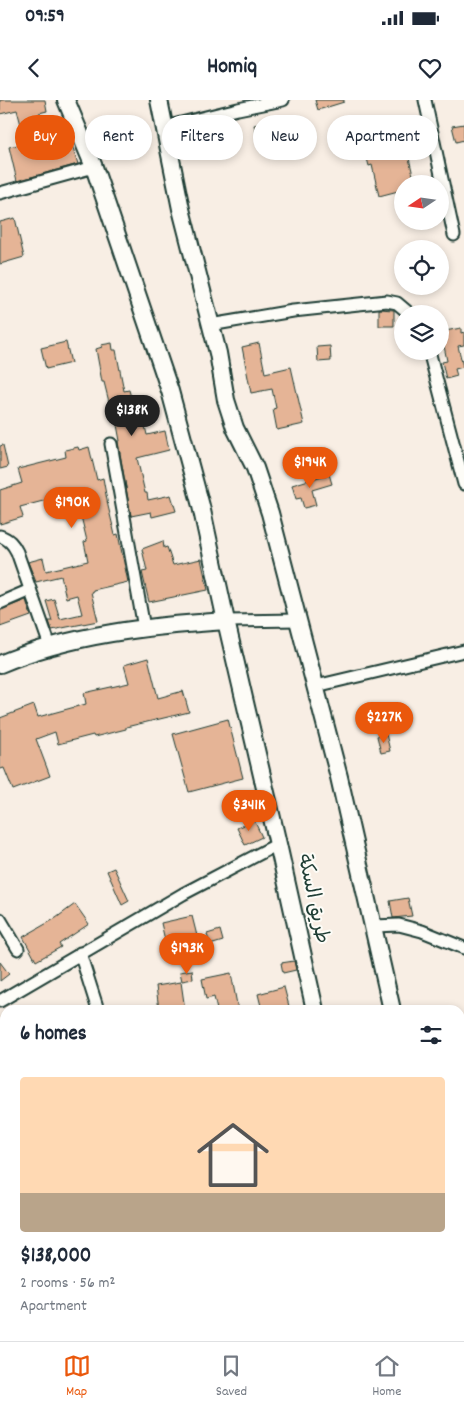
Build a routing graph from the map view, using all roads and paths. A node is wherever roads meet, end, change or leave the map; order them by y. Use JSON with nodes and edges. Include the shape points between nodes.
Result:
{"nodes":[{"id":1,"x":66,"y":100,"type":"edge"},
{"id":2,"x":159,"y":100,"type":"edge"},
{"id":3,"x":283,"y":100,"type":"edge"},
{"id":4,"x":425,"y":100,"type":"edge"},
{"id":5,"x":162,"y":115,"type":"edge"},
{"id":6,"x":214,"y":115,"type":"edge"},
{"id":7,"x":171,"y":160,"type":"edge"},
{"id":8,"x":94,"y":167,"type":"junction"},
{"id":9,"x":0,"y":193,"type":"edge"},
{"id":10,"x":454,"y":235,"type":"dead end"},
{"id":11,"x":399,"y":305,"type":"edge"},
{"id":12,"x":210,"y":325,"type":"junction"},
{"id":13,"x":431,"y":360,"type":"edge"},
{"id":14,"x":111,"y":444,"type":"dead end"},
{"id":15,"x":464,"y":484,"type":"edge"},
{"id":16,"x":0,"y":536,"type":"edge"},
{"id":17,"x":30,"y":590,"type":"junction"},
{"id":18,"x":0,"y":603,"type":"edge"},
{"id":19,"x":298,"y":620,"type":"junction"},
{"id":20,"x":226,"y":622,"type":"junction"},
{"id":21,"x":144,"y":628,"type":"junction"},
{"id":22,"x":50,"y":646,"type":"junction"},
{"id":23,"x":464,"y":652,"type":"edge"},
{"id":24,"x":0,"y":664,"type":"edge"},
{"id":25,"x":316,"y":686,"type":"junction"},
{"id":26,"x":278,"y":844,"type":"junction"},
{"id":27,"x":0,"y":919,"type":"edge"},
{"id":28,"x":374,"y":926,"type":"junction"},
{"id":29,"x":464,"y":948,"type":"edge"},
{"id":30,"x":18,"y":949,"type":"dead end"},
{"id":31,"x":80,"y":953,"type":"junction"},
{"id":32,"x":0,"y":1001,"type":"edge"},
{"id":33,"x":96,"y":1005,"type":"edge"},
{"id":34,"x":314,"y":1005,"type":"edge"},
{"id":35,"x":391,"y":1005,"type":"edge"}],
"edges":[{"from":1,"to":8,"type":"main road","name":"طريق السكة"},
{"from":2,"to":5,"type":"main road"},
{"from":3,"to":6,"type":"street"},
{"from":4,"to":10,"type":"street"},
{"from":7,"to":12,"type":"main road"},
{"from":8,"to":9,"type":"street"},
{"from":8,"to":20,"type":"main road","name":"طريق السكة","via":[[170,391],[201,506]]},
{"from":11,"to":12,"type":"street","via":[[387,301],[292,311]]},
{"from":12,"to":19,"type":"main road","via":[[231,417],[255,468],[270,513]]},
{"from":13,"to":15,"type":"street"},
{"from":14,"to":21,"type":"street"},
{"from":16,"to":17,"type":"street","via":[[12,543]]},
{"from":17,"to":18,"type":"street"},
{"from":17,"to":22,"type":"street"},
{"from":19,"to":20,"type":"street"},
{"from":19,"to":25,"type":"main road"},
{"from":20,"to":21,"type":"main road"},
{"from":20,"to":26,"type":"main road","name":"طريق السكة"},
{"from":21,"to":22,"type":"main road"},
{"from":22,"to":24,"type":"main road"},
{"from":23,"to":25,"type":"street"},
{"from":25,"to":28,"type":"main road"},
{"from":26,"to":31,"type":"street"},
{"from":26,"to":34,"type":"main road","name":"طريق السكة"},
{"from":27,"to":30,"type":"street"},
{"from":28,"to":29,"type":"street","via":[[399,926],[422,931]]},
{"from":28,"to":35,"type":"main road"},
{"from":31,"to":32,"type":"street"},
{"from":31,"to":33,"type":"street"}]}
